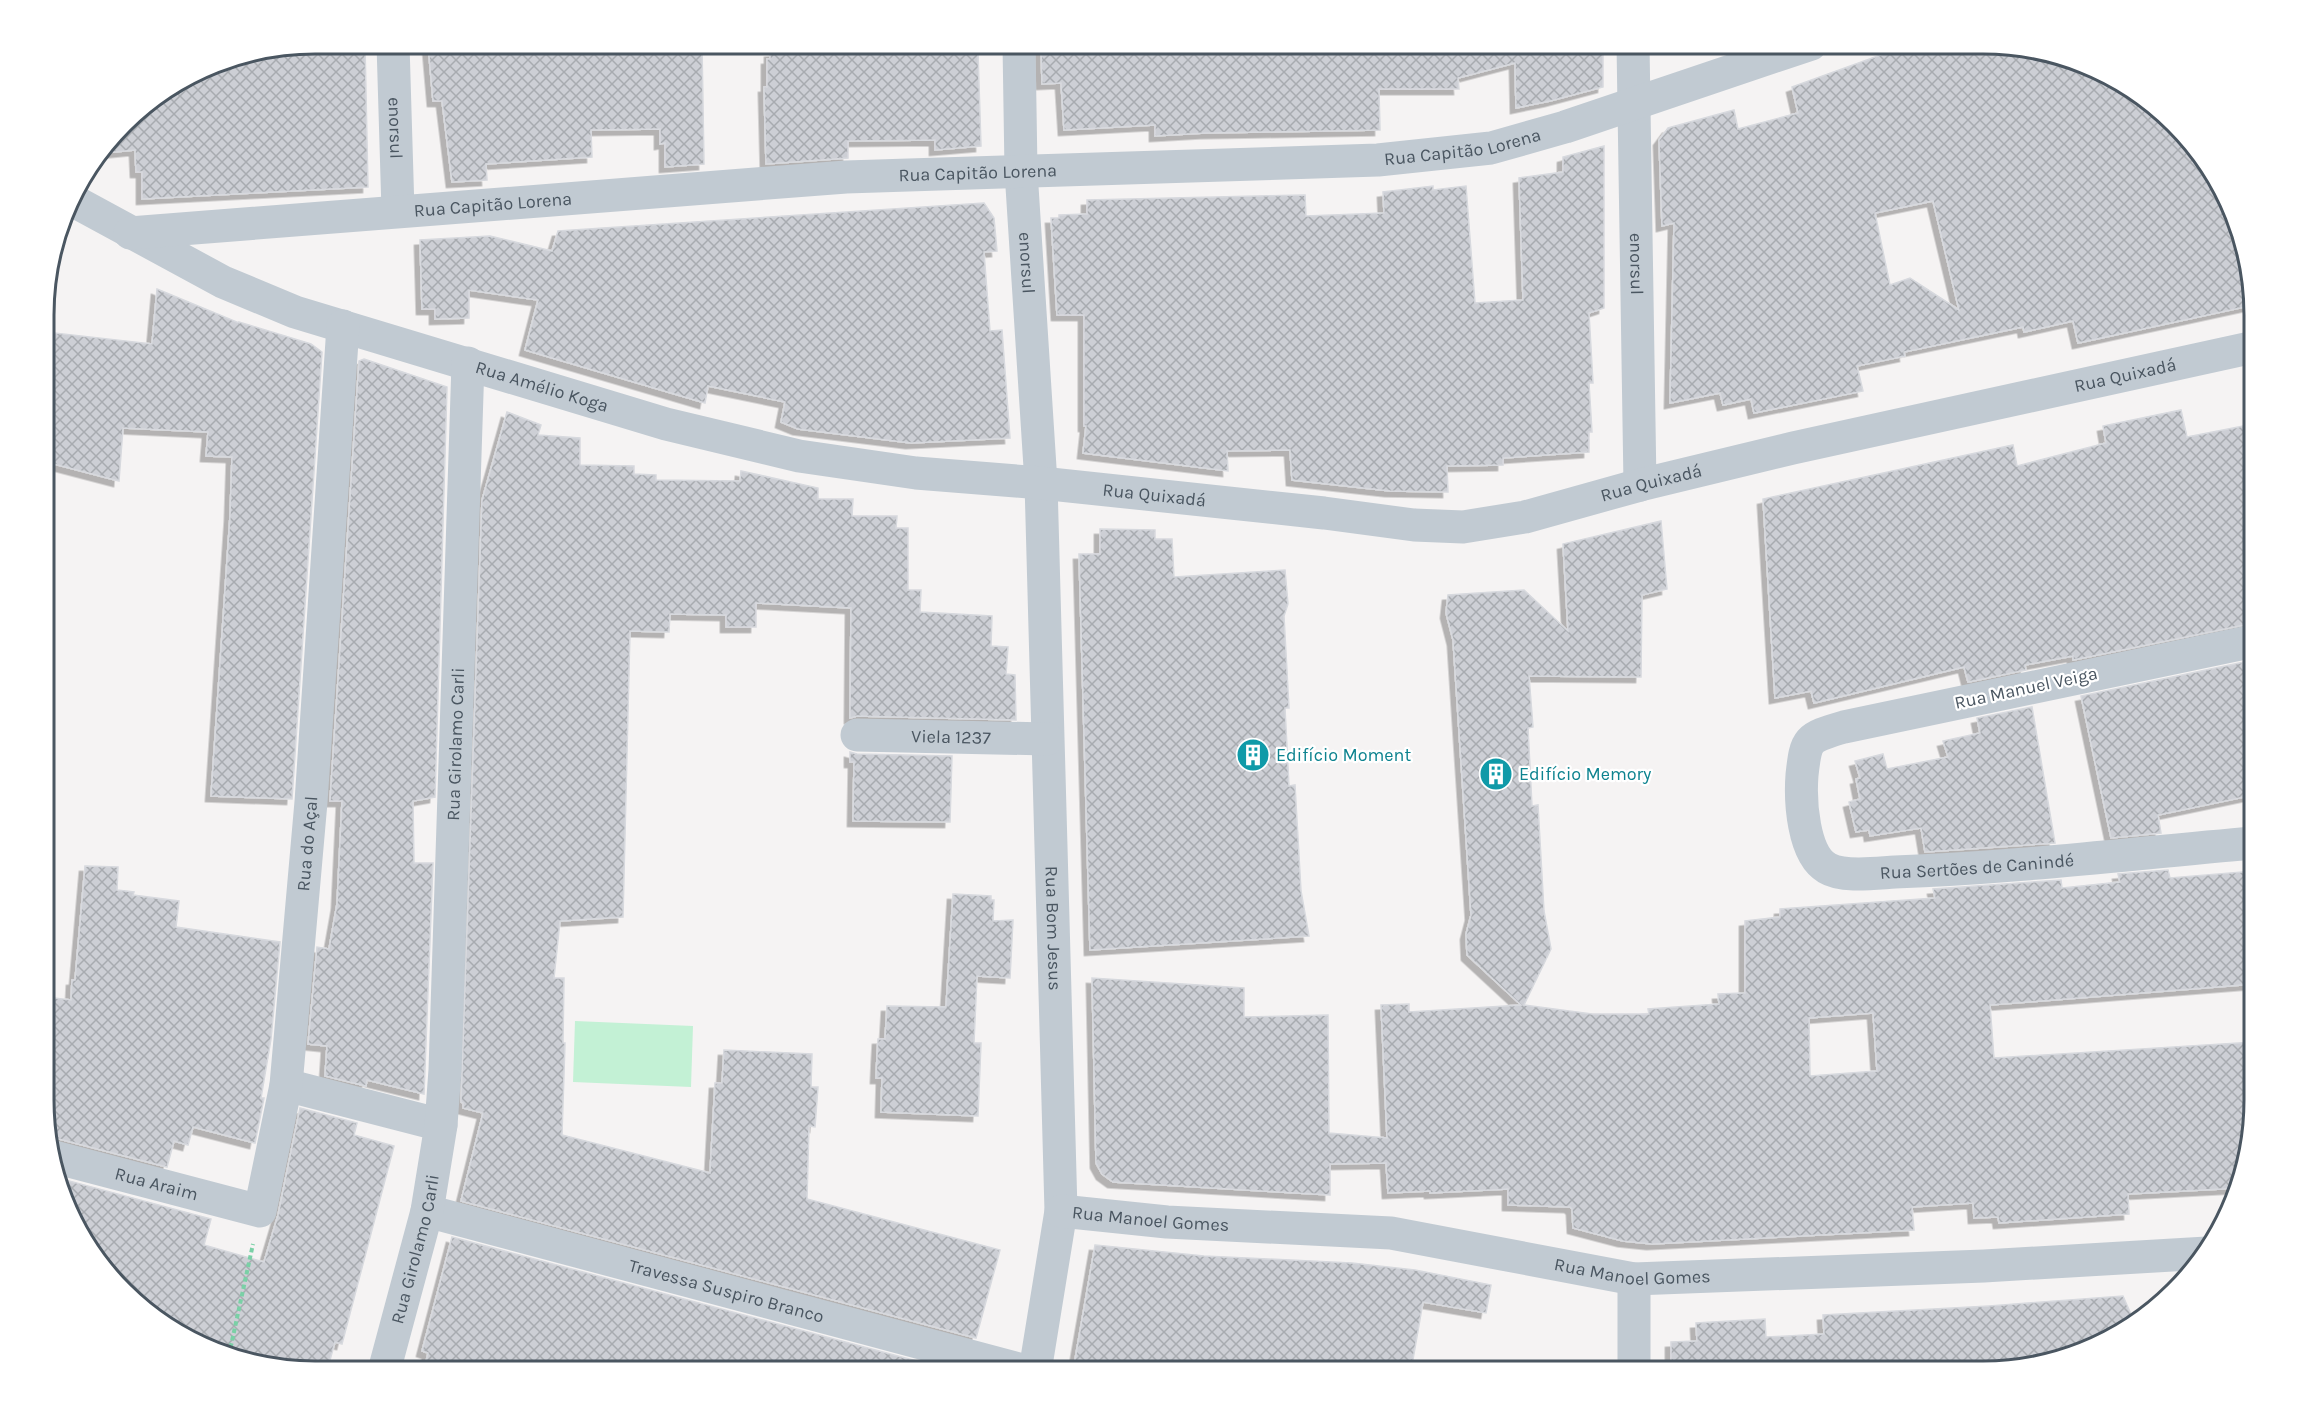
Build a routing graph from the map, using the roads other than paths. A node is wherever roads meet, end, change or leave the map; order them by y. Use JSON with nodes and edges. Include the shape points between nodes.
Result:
{"nodes":[{"id":1,"x":393,"y":54,"type":"edge"},
{"id":2,"x":1019,"y":54,"type":"edge"},
{"id":3,"x":1633,"y":54,"type":"edge"},
{"id":4,"x":1782,"y":54,"type":"edge"},
{"id":5,"x":1634,"y":104,"type":"junction"},
{"id":6,"x":1021,"y":171,"type":"junction"},
{"id":7,"x":79,"y":204,"type":"edge"},
{"id":8,"x":398,"y":211,"type":"junction"},
{"id":9,"x":130,"y":232,"type":"junction"},
{"id":10,"x":343,"y":326,"type":"junction"},
{"id":11,"x":2244,"y":349,"type":"edge"},
{"id":12,"x":468,"y":363,"type":"junction"},
{"id":13,"x":1041,"y":483,"type":"junction"},
{"id":14,"x":1640,"y":485,"type":"junction"},
{"id":15,"x":2244,"y":643,"type":"edge"},
{"id":16,"x":857,"y":735,"type":"dead end"},
{"id":17,"x":1047,"y":739,"type":"junction"},
{"id":18,"x":1805,"y":748,"type":"joint"},
{"id":19,"x":2244,"y":844,"type":"edge"},
{"id":20,"x":286,"y":1084,"type":"junction"},
{"id":21,"x":441,"y":1125,"type":"junction"},
{"id":22,"x":61,"y":1159,"type":"edge"},
{"id":23,"x":427,"y":1210,"type":"junction"},
{"id":24,"x":260,"y":1211,"type":"joint"},
{"id":25,"x":1061,"y":1211,"type":"junction"},
{"id":26,"x":2194,"y":1253,"type":"edge"},
{"id":27,"x":1634,"y":1280,"type":"junction"},
{"id":28,"x":387,"y":1361,"type":"edge"},
{"id":29,"x":989,"y":1361,"type":"edge"},
{"id":30,"x":1037,"y":1361,"type":"edge"},
{"id":31,"x":1634,"y":1361,"type":"edge"}],
"edges":[{"from":1,"to":8,"type":"street","name":"enorsul"},
{"from":2,"to":6,"type":"street","name":"enorsul"},
{"from":3,"to":5,"type":"street","name":"enorsul"},
{"from":4,"to":5,"type":"street","name":"Rua Capitão Lorena"},
{"from":5,"to":6,"type":"street","name":"Rua Capitão Lorena","via":[[1491,148],[1437,154],[1378,160]]},
{"from":5,"to":14,"type":"street","name":"enorsul"},
{"from":6,"to":8,"type":"street","name":"Rua Capitão Lorena","via":[[846,177]]},
{"from":6,"to":13,"type":"street","name":"enorsul"},
{"from":7,"to":9,"type":"street","name":"Rua Amélio Koga"},
{"from":8,"to":9,"type":"street","name":"Rua Capitão Lorena"},
{"from":9,"to":10,"type":"street","name":"Rua Amélio Koga","via":[[223,282],[295,312]]},
{"from":10,"to":12,"type":"street","name":"Rua Amélio Koga"},
{"from":10,"to":20,"type":"street","name":"Rua do Açal","via":[[312,790]]},
{"from":11,"to":14,"type":"street","name":"Rua Quixadá"},
{"from":12,"to":13,"type":"street","name":"Rua Amélio Koga","via":[[666,424],[799,456],[916,473]]},
{"from":12,"to":21,"type":"street","name":"Rua Girolamo Carli","via":[[446,1070]]},
{"from":13,"to":14,"type":"street","name":"Rua Quixadá","via":[[1414,525],[1463,527],[1525,517]]},
{"from":13,"to":17,"type":"street","name":"Rua Bom Jesus"},
{"from":15,"to":18,"type":"street","name":"Rua Manuel Veiga","via":[[1844,727],[1822,733]]},
{"from":16,"to":17,"type":"street","name":"Viela 1237"},
{"from":17,"to":25,"type":"street","name":"Rua Bom Jesus"},
{"from":18,"to":19,"type":"street","name":"Rua Sertões de Canindé","via":[[1802,780],[1806,832],[1814,856],[1828,869],[1849,873],[1934,871]]},
{"from":20,"to":21,"type":"street"},
{"from":20,"to":24,"type":"street","name":"Rua do Açal"},
{"from":21,"to":23,"type":"street","name":"Rua Girolamo Carli"},
{"from":22,"to":24,"type":"street","name":"Rua Araim"},
{"from":23,"to":28,"type":"street","name":"Rua Girolamo Carli"},
{"from":23,"to":29,"type":"street","name":"Travessa Suspiro Branco"},
{"from":25,"to":27,"type":"street","name":"Rua Manoel Gomes","via":[[1167,1222],[1391,1233]]},
{"from":25,"to":30,"type":"street","name":"Rua Bom Jesus"},
{"from":26,"to":27,"type":"street","name":"Rua Manoel Gomes","via":[[1984,1266]]},
{"from":27,"to":31,"type":"street"}]}
